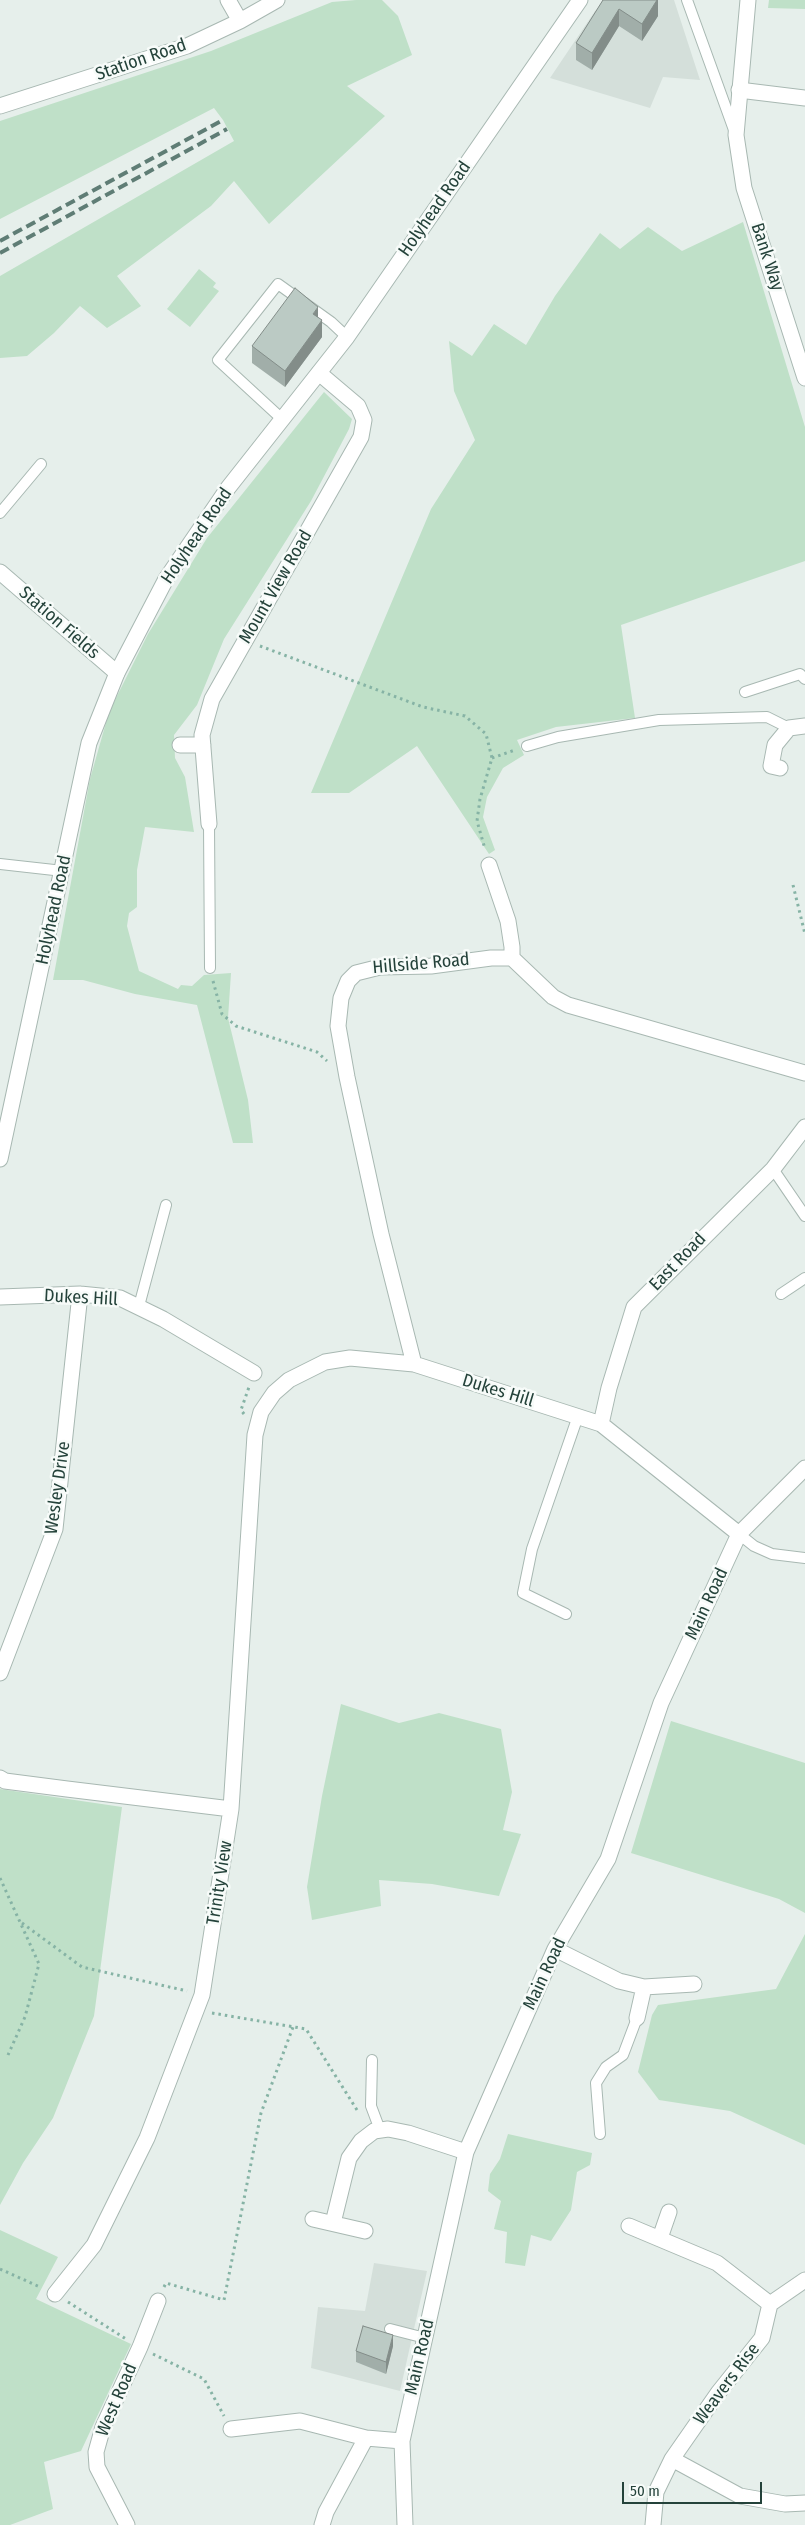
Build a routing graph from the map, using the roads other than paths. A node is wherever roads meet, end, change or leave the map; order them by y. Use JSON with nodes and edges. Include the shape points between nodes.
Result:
{"nodes":[{"id":1,"x":228,"y":0,"type":"edge"},
{"id":2,"x":277,"y":0,"type":"edge"},
{"id":3,"x":580,"y":0,"type":"edge"},
{"id":4,"x":686,"y":0,"type":"edge"},
{"id":5,"x":748,"y":0,"type":"edge"},
{"id":6,"x":240,"y":21,"type":"junction"},
{"id":7,"x":740,"y":90,"type":"junction"},
{"id":8,"x":805,"y":98,"type":"edge"},
{"id":9,"x":0,"y":106,"type":"edge"},
{"id":10,"x":736,"y":135,"type":"junction"},
{"id":11,"x":348,"y":337,"type":"junction"},
{"id":12,"x":319,"y":373,"type":"junction"},
{"id":13,"x":805,"y":378,"type":"edge"},
{"id":14,"x":282,"y":419,"type":"junction"},
{"id":15,"x":41,"y":464,"type":"dead end"},
{"id":16,"x":0,"y":514,"type":"edge"},
{"id":17,"x":0,"y":572,"type":"edge"},
{"id":18,"x":117,"y":673,"type":"junction"},
{"id":19,"x":805,"y":679,"type":"edge"},
{"id":20,"x":745,"y":692,"type":"dead end"},
{"id":21,"x":805,"y":726,"type":"edge"},
{"id":22,"x":789,"y":728,"type":"junction"},
{"id":23,"x":203,"y":744,"type":"junction"},
{"id":24,"x":180,"y":745,"type":"dead end"},
{"id":25,"x":527,"y":746,"type":"road end"},
{"id":26,"x":780,"y":768,"type":"dead end"},
{"id":27,"x":209,"y":824,"type":"joint"},
{"id":28,"x":0,"y":864,"type":"edge"},
{"id":29,"x":489,"y":865,"type":"road end"},
{"id":30,"x":63,"y":871,"type":"junction"},
{"id":31,"x":512,"y":958,"type":"junction"},
{"id":32,"x":210,"y":968,"type":"road end"},
{"id":33,"x":805,"y":1073,"type":"edge"},
{"id":34,"x":805,"y":1127,"type":"edge"},
{"id":35,"x":0,"y":1159,"type":"edge"},
{"id":36,"x":773,"y":1169,"type":"junction"},
{"id":37,"x":166,"y":1205,"type":"dead end"},
{"id":38,"x":805,"y":1216,"type":"edge"},
{"id":39,"x":805,"y":1278,"type":"edge"},
{"id":40,"x":80,"y":1294,"type":"junction"},
{"id":41,"x":781,"y":1294,"type":"dead end"},
{"id":42,"x":0,"y":1297,"type":"edge"},
{"id":43,"x":139,"y":1306,"type":"junction"},
{"id":44,"x":414,"y":1364,"type":"junction"},
{"id":45,"x":254,"y":1373,"type":"road end"},
{"id":46,"x":578,"y":1416,"type":"junction"},
{"id":47,"x":601,"y":1424,"type":"junction"},
{"id":48,"x":254,"y":1435,"type":"joint"},
{"id":49,"x":805,"y":1468,"type":"edge"},
{"id":50,"x":739,"y":1534,"type":"junction"},
{"id":51,"x":805,"y":1558,"type":"edge"},
{"id":52,"x":566,"y":1614,"type":"dead end"},
{"id":53,"x":0,"y":1673,"type":"edge"},
{"id":54,"x":0,"y":1778,"type":"edge"},
{"id":55,"x":231,"y":1809,"type":"junction"},
{"id":56,"x":555,"y":1949,"type":"junction"},
{"id":57,"x":694,"y":1984,"type":"dead end"},
{"id":58,"x":644,"y":1987,"type":"junction"},
{"id":59,"x":637,"y":2018,"type":"joint"},
{"id":60,"x":372,"y":2060,"type":"dead end"},
{"id":61,"x":376,"y":2132,"type":"junction"},
{"id":62,"x":600,"y":2134,"type":"dead end"},
{"id":63,"x":466,"y":2152,"type":"junction"},
{"id":64,"x":669,"y":2212,"type":"dead end"},
{"id":65,"x":313,"y":2219,"type":"dead end"},
{"id":66,"x":333,"y":2224,"type":"junction"},
{"id":67,"x":629,"y":2226,"type":"dead end"},
{"id":68,"x":365,"y":2231,"type":"dead end"},
{"id":69,"x":660,"y":2238,"type":"junction"},
{"id":70,"x":805,"y":2280,"type":"edge"},
{"id":71,"x":55,"y":2294,"type":"road end"},
{"id":72,"x":158,"y":2301,"type":"road end"},
{"id":73,"x":770,"y":2304,"type":"junction"},
{"id":74,"x":390,"y":2329,"type":"dead end"},
{"id":75,"x":425,"y":2338,"type":"junction"},
{"id":76,"x":231,"y":2430,"type":"road end"},
{"id":77,"x":366,"y":2438,"type":"junction"},
{"id":78,"x":402,"y":2441,"type":"junction"},
{"id":79,"x":672,"y":2459,"type":"junction"},
{"id":80,"x":805,"y":2503,"type":"edge"},
{"id":81,"x":128,"y":2525,"type":"edge"},
{"id":82,"x":322,"y":2525,"type":"edge"},
{"id":83,"x":404,"y":2525,"type":"edge"},
{"id":84,"x":653,"y":2525,"type":"edge"}],
"edges":[{"from":1,"to":6,"type":"street"},
{"from":2,"to":6,"type":"street","name":"Station Road"},
{"from":3,"to":11,"type":"street","name":"Holyhead Road"},
{"from":4,"to":10,"type":"lane"},
{"from":5,"to":7,"type":"street","name":"Bank Way"},
{"from":6,"to":9,"type":"street","name":"Station Road","via":[[186,46]]},
{"from":7,"to":8,"type":"street"},
{"from":7,"to":10,"type":"street","name":"Bank Way"},
{"from":10,"to":13,"type":"street","name":"Bank Way","via":[[744,188]]},
{"from":11,"to":12,"type":"street","name":"Holyhead Road"},
{"from":11,"to":14,"type":"lane","via":[[278,284],[218,360]]},
{"from":12,"to":14,"type":"street","name":"Holyhead Road"},
{"from":12,"to":23,"type":"street","name":"Mount View Road","via":[[358,406],[364,420],[361,437],[212,699],[202,735]]},
{"from":14,"to":18,"type":"street","name":"Holyhead Road","via":[[228,488],[166,579]]},
{"from":15,"to":16,"type":"lane"},
{"from":17,"to":18,"type":"street","name":"Station Fields"},
{"from":18,"to":30,"type":"street","name":"Holyhead Road","via":[[89,742]]},
{"from":19,"to":20,"type":"lane","via":[[800,674]]},
{"from":21,"to":22,"type":"street"},
{"from":22,"to":25,"type":"lane","via":[[767,717],[659,720],[558,737]]},
{"from":22,"to":26,"type":"street","via":[[775,745],[771,766]]},
{"from":23,"to":24,"type":"street"},
{"from":23,"to":27,"type":"street","name":"Mount View Road"},
{"from":27,"to":32,"type":"lane"},
{"from":28,"to":30,"type":"lane"},
{"from":29,"to":31,"type":"street","via":[[508,921]]},
{"from":30,"to":35,"type":"street","name":"Holyhead Road"},
{"from":31,"to":33,"type":"street","via":[[553,997],[568,1005]]},
{"from":31,"to":44,"type":"street","name":"Hillside Road","via":[[380,967],[356,973],[344,988],[338,1009],[347,1077],[381,1234]]},
{"from":34,"to":36,"type":"street","name":"East Road"},
{"from":36,"to":38,"type":"lane"},
{"from":36,"to":47,"type":"street","name":"East Road","via":[[634,1307]]},
{"from":37,"to":43,"type":"lane"},
{"from":39,"to":41,"type":"lane"},
{"from":40,"to":42,"type":"street","name":"Dukes Hill"},
{"from":40,"to":43,"type":"street","name":"Dukes Hill","via":[[120,1298]]},
{"from":40,"to":53,"type":"street","name":"Wesley Drive","via":[[55,1529]]},
{"from":43,"to":45,"type":"street","name":"Dukes Hill"},
{"from":44,"to":46,"type":"street","name":"Dukes Hill"},
{"from":44,"to":48,"type":"street","name":"Dukes Hill","via":[[350,1358],[325,1362],[307,1370],[274,1393],[261,1412]]},
{"from":46,"to":47,"type":"street","name":"Dukes Hill"},
{"from":46,"to":52,"type":"lane","via":[[532,1549],[523,1593]]},
{"from":47,"to":50,"type":"street","name":"Dukes Hill"},
{"from":48,"to":55,"type":"street","name":"Trinity View"},
{"from":49,"to":50,"type":"street","name":"Main Road"},
{"from":50,"to":51,"type":"lane","via":[[772,1554]]},
{"from":50,"to":56,"type":"street","name":"Main Road","via":[[664,1696],[608,1858]]},
{"from":54,"to":55,"type":"street"},
{"from":55,"to":71,"type":"street","name":"Trinity View","via":[[202,1995],[138,2156],[94,2245]]},
{"from":56,"to":58,"type":"street","via":[[619,1981]]},
{"from":56,"to":63,"type":"street","name":"Main Road"},
{"from":57,"to":58,"type":"street"},
{"from":58,"to":59,"type":"street"},
{"from":59,"to":62,"type":"lane","via":[[623,2055],[606,2067],[596,2083]]},
{"from":60,"to":61,"type":"lane","via":[[370,2106]]},
{"from":61,"to":63,"type":"street","via":[[388,2129],[408,2133]]},
{"from":61,"to":66,"type":"street","via":[[361,2141],[349,2158]]},
{"from":63,"to":75,"type":"street","name":"Main Road"},
{"from":64,"to":69,"type":"street"},
{"from":65,"to":66,"type":"street"},
{"from":66,"to":68,"type":"street"},
{"from":67,"to":69,"type":"street"},
{"from":69,"to":73,"type":"street","via":[[718,2263]]},
{"from":70,"to":73,"type":"street"},
{"from":72,"to":81,"type":"street","name":"West Road","via":[[103,2427],[96,2452],[97,2468]]},
{"from":73,"to":79,"type":"street","name":"Weavers Rise","via":[[762,2338]]},
{"from":74,"to":75,"type":"lane"},
{"from":75,"to":78,"type":"street","name":"Main Road"},
{"from":76,"to":77,"type":"street","via":[[300,2421]]},
{"from":77,"to":78,"type":"street"},
{"from":77,"to":82,"type":"street"},
{"from":78,"to":83,"type":"street","name":"Main Road"},
{"from":79,"to":80,"type":"street","via":[[740,2496],[785,2504]]},
{"from":79,"to":84,"type":"street","name":"Weavers Rise","via":[[656,2492]]}]}
